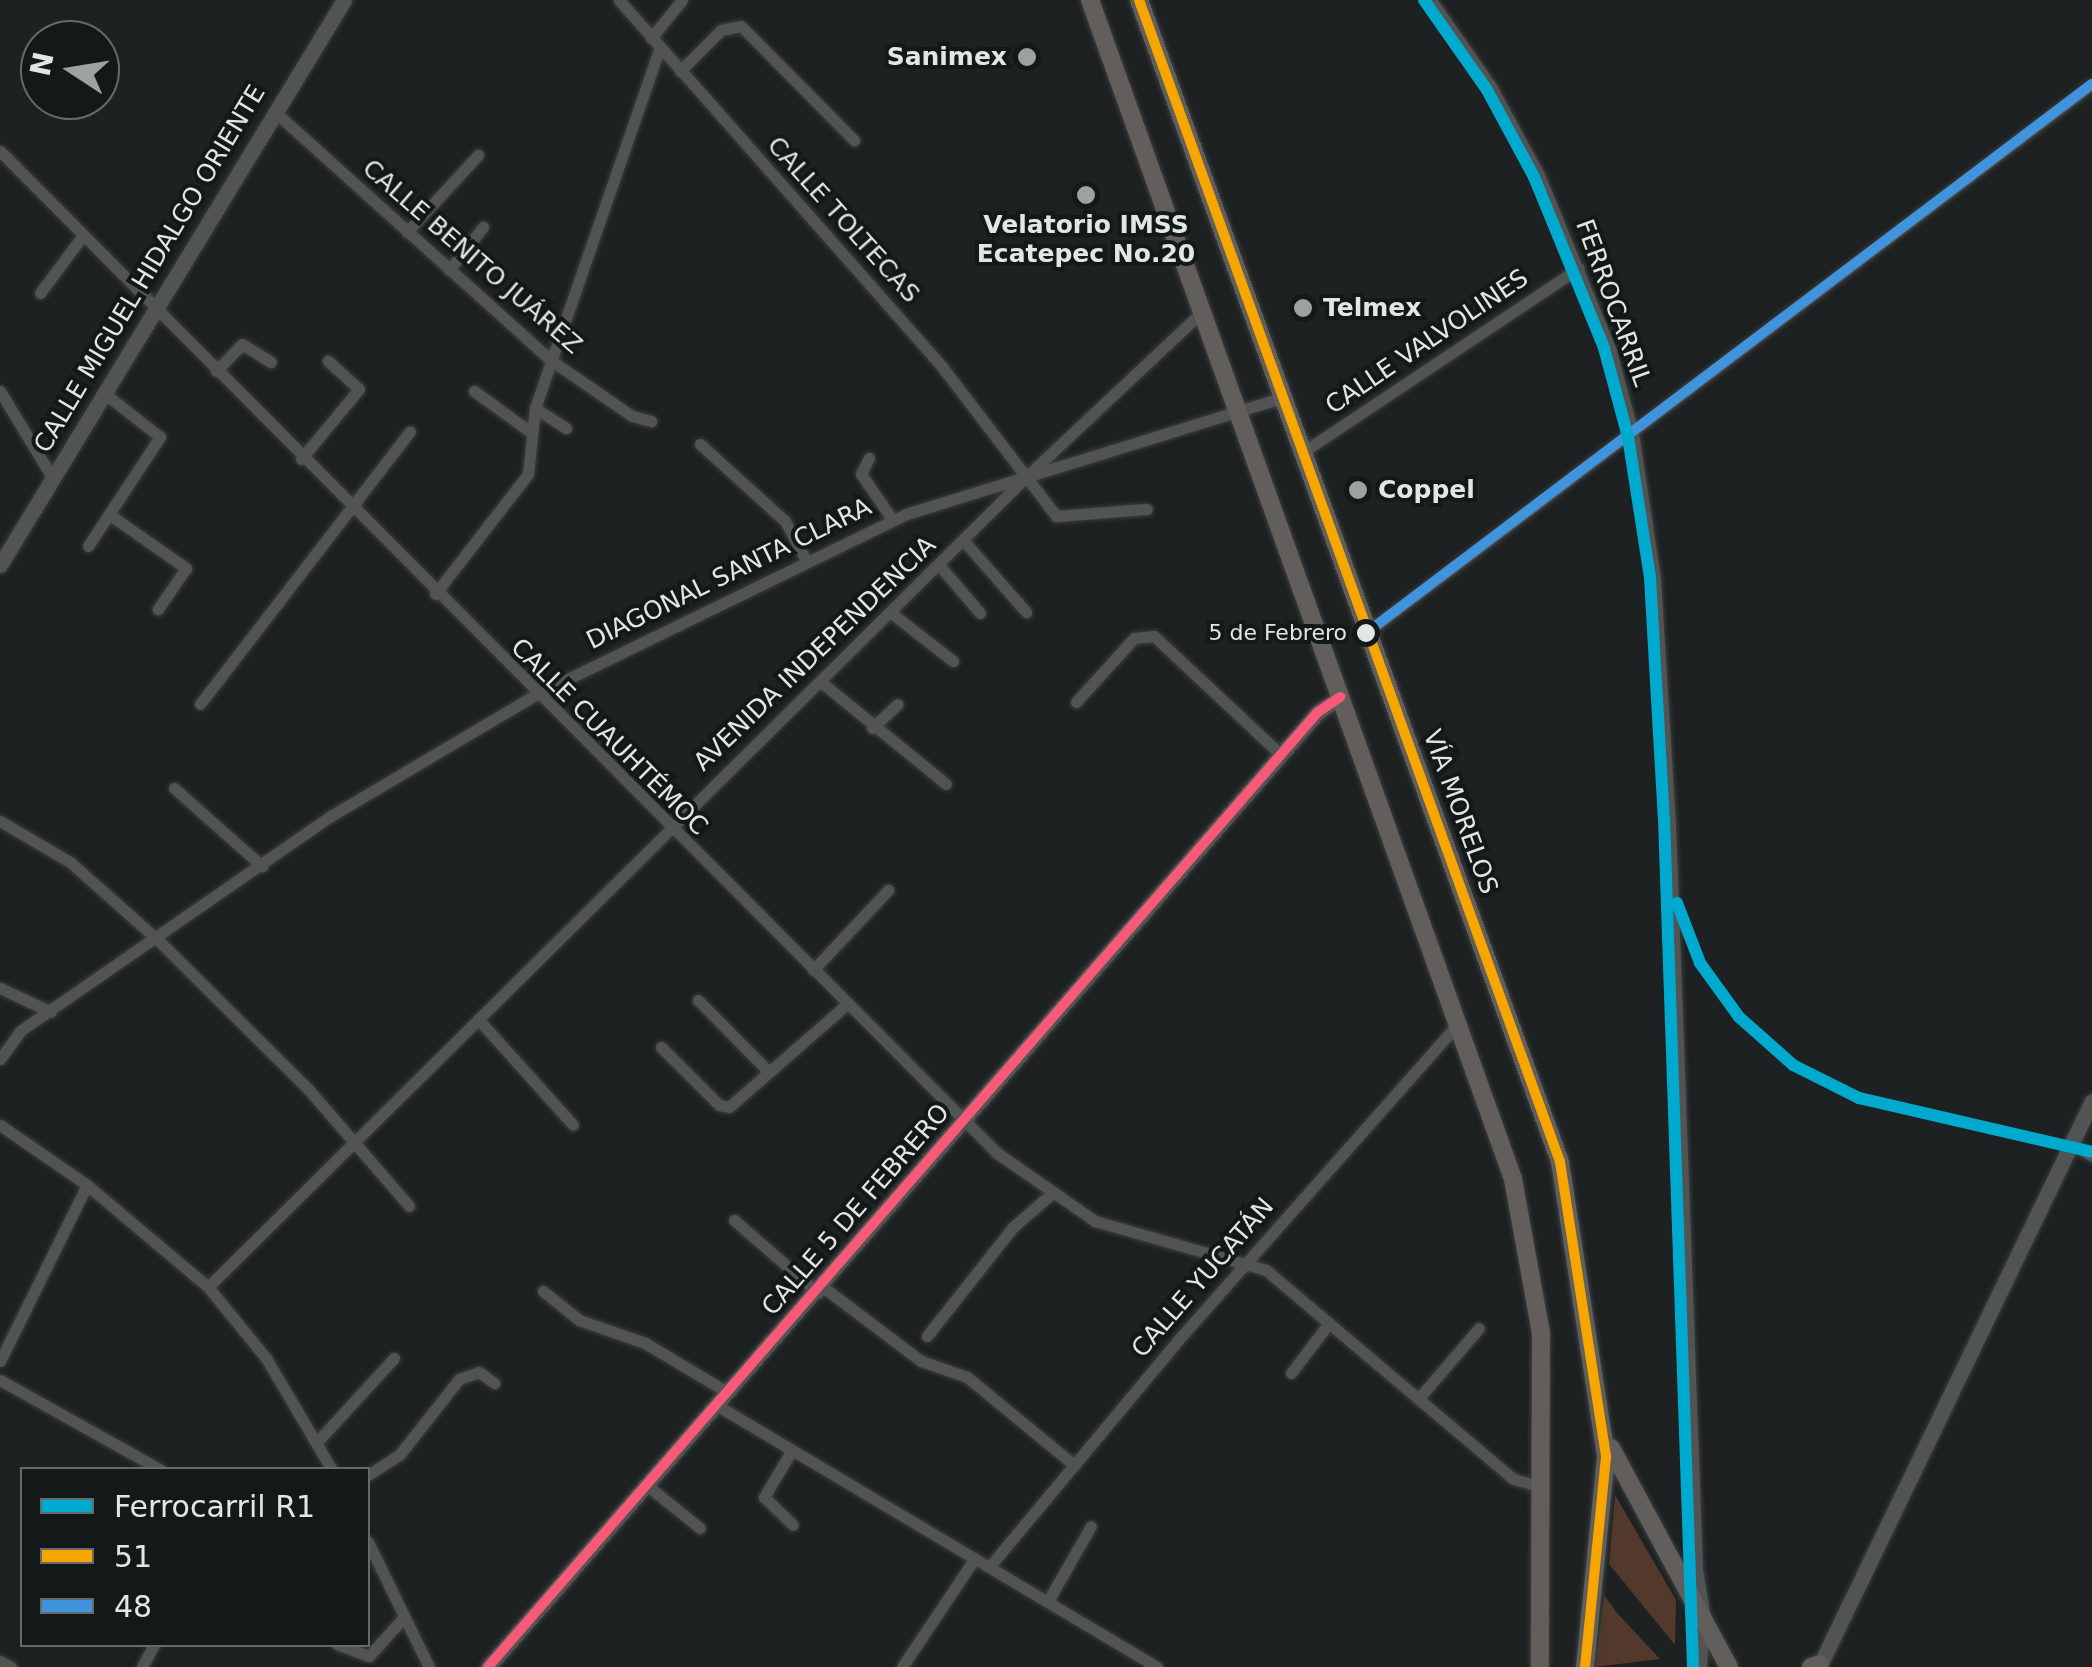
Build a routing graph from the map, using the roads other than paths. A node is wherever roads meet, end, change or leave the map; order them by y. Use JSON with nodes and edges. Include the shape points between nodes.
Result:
{"nodes":[{"id":1,"x":344,"y":0,"type":"edge"},
{"id":2,"x":618,"y":0,"type":"edge"},
{"id":3,"x":682,"y":0,"type":"edge"},
{"id":4,"x":1090,"y":0,"type":"edge"},
{"id":5,"x":1139,"y":0,"type":"edge"},
{"id":6,"x":1431,"y":0,"type":"edge"},
{"id":7,"x":651,"y":38,"type":"junction"},
{"id":8,"x":660,"y":48,"type":"junction"},
{"id":9,"x":680,"y":71,"type":"junction"},
{"id":10,"x":2092,"y":84,"type":"edge"},
{"id":11,"x":274,"y":110,"type":"junction"},
{"id":12,"x":854,"y":140,"type":"dead end"},
{"id":13,"x":0,"y":151,"type":"edge"},
{"id":14,"x":478,"y":154,"type":"dead end"},
{"id":15,"x":483,"y":227,"type":"dead end"},
{"id":16,"x":407,"y":232,"type":"junction"},
{"id":17,"x":83,"y":235,"type":"junction"},
{"id":18,"x":1579,"y":268,"type":"junction"},
{"id":19,"x":449,"y":270,"type":"junction"},
{"id":20,"x":40,"y":293,"type":"dead end"},
{"id":21,"x":156,"y":308,"type":"junction"},
{"id":22,"x":1203,"y":311,"type":"junction"},
{"id":23,"x":328,"y":361,"type":"dead end"},
{"id":24,"x":552,"y":361,"type":"junction"},
{"id":25,"x":271,"y":362,"type":"dead end"},
{"id":26,"x":216,"y":370,"type":"junction"},
{"id":27,"x":0,"y":391,"type":"edge"},
{"id":28,"x":474,"y":391,"type":"dead end"},
{"id":29,"x":104,"y":393,"type":"junction"},
{"id":30,"x":1281,"y":398,"type":"junction"},
{"id":31,"x":535,"y":408,"type":"junction"},
{"id":32,"x":1238,"y":411,"type":"junction"},
{"id":33,"x":651,"y":421,"type":"dead end"},
{"id":34,"x":566,"y":428,"type":"dead end"},
{"id":35,"x":410,"y":431,"type":"dead end"},
{"id":36,"x":532,"y":432,"type":"junction"},
{"id":37,"x":1633,"y":433,"type":"junction"},
{"id":38,"x":700,"y":444,"type":"dead end"},
{"id":39,"x":1300,"y":454,"type":"junction"},
{"id":40,"x":301,"y":458,"type":"junction"},
{"id":41,"x":870,"y":458,"type":"dead end"},
{"id":42,"x":1027,"y":476,"type":"junction"},
{"id":43,"x":53,"y":479,"type":"junction"},
{"id":44,"x":1148,"y":509,"type":"dead end"},
{"id":45,"x":352,"y":511,"type":"junction"},
{"id":46,"x":110,"y":515,"type":"junction"},
{"id":47,"x":892,"y":520,"type":"junction"},
{"id":48,"x":964,"y":540,"type":"junction"},
{"id":49,"x":88,"y":546,"type":"dead end"},
{"id":50,"x":806,"y":560,"type":"junction"},
{"id":51,"x":940,"y":564,"type":"junction"},
{"id":52,"x":0,"y":565,"type":"edge"},
{"id":53,"x":435,"y":594,"type":"junction"},
{"id":54,"x":158,"y":609,"type":"dead end"},
{"id":55,"x":890,"y":612,"type":"junction"},
{"id":56,"x":1026,"y":612,"type":"dead end"},
{"id":57,"x":980,"y":613,"type":"dead end"},
{"id":58,"x":1366,"y":633,"type":"junction"},
{"id":59,"x":953,"y":661,"type":"dead end"},
{"id":60,"x":822,"y":682,"type":"junction"},
{"id":61,"x":535,"y":695,"type":"junction"},
{"id":62,"x":1340,"y":698,"type":"junction"},
{"id":63,"x":1076,"y":702,"type":"dead end"},
{"id":64,"x":200,"y":704,"type":"dead end"},
{"id":65,"x":898,"y":704,"type":"dead end"},
{"id":66,"x":872,"y":728,"type":"junction"},
{"id":67,"x":1281,"y":755,"type":"junction"},
{"id":68,"x":946,"y":784,"type":"dead end"},
{"id":69,"x":174,"y":788,"type":"dead end"},
{"id":70,"x":0,"y":821,"type":"edge"},
{"id":71,"x":670,"y":828,"type":"junction"},
{"id":72,"x":262,"y":866,"type":"junction"},
{"id":73,"x":888,"y":890,"type":"dead end"},
{"id":74,"x":159,"y":941,"type":"junction"},
{"id":75,"x":812,"y":970,"type":"junction"},
{"id":76,"x":0,"y":988,"type":"edge"},
{"id":77,"x":698,"y":1000,"type":"dead end"},
{"id":78,"x":846,"y":1005,"type":"junction"},
{"id":79,"x":51,"y":1012,"type":"junction"},
{"id":80,"x":478,"y":1019,"type":"junction"},
{"id":81,"x":1457,"y":1025,"type":"junction"},
{"id":82,"x":662,"y":1047,"type":"dead end"},
{"id":83,"x":0,"y":1059,"type":"edge"},
{"id":84,"x":769,"y":1072,"type":"junction"},
{"id":85,"x":2092,"y":1101,"type":"edge"},
{"id":86,"x":964,"y":1124,"type":"junction"},
{"id":87,"x":0,"y":1125,"type":"edge"},
{"id":88,"x":574,"y":1125,"type":"dead end"},
{"id":89,"x":355,"y":1141,"type":"junction"},
{"id":90,"x":2072,"y":1144,"type":"junction"},
{"id":91,"x":2092,"y":1156,"type":"edge"},
{"id":92,"x":87,"y":1185,"type":"junction"},
{"id":93,"x":1050,"y":1196,"type":"junction"},
{"id":94,"x":409,"y":1206,"type":"dead end"},
{"id":95,"x":734,"y":1220,"type":"dead end"},
{"id":96,"x":1246,"y":1262,"type":"junction"},
{"id":97,"x":208,"y":1287,"type":"junction"},
{"id":98,"x":820,"y":1290,"type":"junction"},
{"id":99,"x":543,"y":1292,"type":"dead end"},
{"id":100,"x":1329,"y":1324,"type":"junction"},
{"id":101,"x":1478,"y":1328,"type":"dead end"},
{"id":102,"x":927,"y":1336,"type":"dead end"},
{"id":103,"x":394,"y":1358,"type":"dead end"},
{"id":104,"x":0,"y":1361,"type":"edge"},
{"id":105,"x":1290,"y":1372,"type":"dead end"},
{"id":106,"x":0,"y":1380,"type":"edge"},
{"id":107,"x":494,"y":1383,"type":"dead end"},
{"id":108,"x":1419,"y":1398,"type":"junction"},
{"id":109,"x":724,"y":1400,"type":"junction"},
{"id":110,"x":1601,"y":1416,"type":"junction"},
{"id":111,"x":317,"y":1442,"type":"junction"},
{"id":112,"x":792,"y":1450,"type":"junction"},
{"id":113,"x":1074,"y":1466,"type":"junction"},
{"id":114,"x":156,"y":1467,"type":"edge"},
{"id":115,"x":330,"y":1467,"type":"edge"},
{"id":116,"x":370,"y":1474,"type":"edge"},
{"id":117,"x":650,"y":1486,"type":"junction"},
{"id":118,"x":1542,"y":1487,"type":"junction"},
{"id":119,"x":793,"y":1525,"type":"dead end"},
{"id":120,"x":1090,"y":1526,"type":"dead end"},
{"id":121,"x":700,"y":1528,"type":"dead end"},
{"id":122,"x":370,"y":1546,"type":"edge"},
{"id":123,"x":975,"y":1558,"type":"junction"},
{"id":124,"x":990,"y":1566,"type":"junction"},
{"id":125,"x":1048,"y":1601,"type":"junction"},
{"id":126,"x":1704,"y":1612,"type":"junction"},
{"id":127,"x":404,"y":1617,"type":"junction"},
{"id":128,"x":345,"y":1647,"type":"edge"},
{"id":129,"x":0,"y":1661,"type":"edge"},
{"id":130,"x":1732,"y":1666,"type":"edge"},
{"id":131,"x":1816,"y":1666,"type":"edge"},
{"id":132,"x":10,"y":1667,"type":"edge"},
{"id":133,"x":429,"y":1667,"type":"edge"},
{"id":134,"x":488,"y":1667,"type":"edge"},
{"id":135,"x":902,"y":1667,"type":"edge"},
{"id":136,"x":1158,"y":1667,"type":"edge"},
{"id":137,"x":1540,"y":1667,"type":"edge"},
{"id":138,"x":1585,"y":1667,"type":"edge"},
{"id":139,"x":1701,"y":1667,"type":"edge"}],
"edges":[{"from":1,"to":11,"type":"street","name":"CALLE MIGUEL HIDALGO ORIENTE"},
{"from":2,"to":7,"type":"street","name":"CALLE TOLTECAS"},
{"from":3,"to":7,"type":"street"},
{"from":4,"to":22,"type":"main road"},
{"from":5,"to":30,"type":"main road","name":"VÍA MORELOS"},
{"from":6,"to":18,"type":"street","name":"FERROCARRIL","via":[[1492,88]]},
{"from":7,"to":8,"type":"street","name":"CALLE TOLTECAS"},
{"from":8,"to":9,"type":"street","name":"CALLE TOLTECAS"},
{"from":8,"to":24,"type":"street"},
{"from":9,"to":12,"type":"street","via":[[720,30],[740,26]]},
{"from":9,"to":42,"type":"street","name":"CALLE TOLTECAS","via":[[943,368]]},
{"from":10,"to":37,"type":"street"},
{"from":11,"to":16,"type":"street","name":"CALLE BENITO JUÁREZ"},
{"from":11,"to":21,"type":"street","name":"CALLE MIGUEL HIDALGO ORIENTE"},
{"from":13,"to":17,"type":"street","name":"CALLE CUAUHTÉMOC"},
{"from":14,"to":16,"type":"street"},
{"from":15,"to":19,"type":"street"},
{"from":16,"to":19,"type":"street","name":"CALLE BENITO JUÁREZ"},
{"from":17,"to":20,"type":"street"},
{"from":17,"to":21,"type":"street","name":"CALLE CUAUHTÉMOC"},
{"from":18,"to":37,"type":"street","name":"FERROCARRIL"},
{"from":18,"to":39,"type":"street","name":"CALLE VALVOLINES"},
{"from":19,"to":24,"type":"street","name":"CALLE BENITO JUÁREZ"},
{"from":21,"to":26,"type":"street","name":"CALLE CUAUHTÉMOC"},
{"from":21,"to":29,"type":"street","name":"CALLE MIGUEL HIDALGO ORIENTE"},
{"from":22,"to":32,"type":"main road"},
{"from":22,"to":42,"type":"street","name":"AVENIDA INDEPENDENCIA"},
{"from":23,"to":40,"type":"street","via":[[359,390]]},
{"from":24,"to":31,"type":"street"},
{"from":24,"to":33,"type":"street","name":"CALLE BENITO JUÁREZ","via":[[632,416]]},
{"from":25,"to":26,"type":"street","via":[[242,344]]},
{"from":26,"to":40,"type":"street","name":"CALLE CUAUHTÉMOC"},
{"from":27,"to":43,"type":"street"},
{"from":28,"to":36,"type":"street"},
{"from":29,"to":43,"type":"street","name":"CALLE MIGUEL HIDALGO ORIENTE"},
{"from":29,"to":46,"type":"street","via":[[160,434]]},
{"from":30,"to":32,"type":"street","name":"DIAGONAL SANTA CLARA"},
{"from":30,"to":39,"type":"main road","name":"VÍA MORELOS"},
{"from":31,"to":34,"type":"street"},
{"from":31,"to":36,"type":"street"},
{"from":32,"to":42,"type":"street","name":"DIAGONAL SANTA CLARA"},
{"from":32,"to":62,"type":"main road"},
{"from":35,"to":45,"type":"street"},
{"from":36,"to":53,"type":"street","via":[[524,481]]},
{"from":37,"to":58,"type":"street"},
{"from":37,"to":126,"type":"street","name":"FERROCARRIL","via":[[1657,612],[1696,1569]]},
{"from":38,"to":50,"type":"street","via":[[785,520]]},
{"from":39,"to":58,"type":"main road","name":"VÍA MORELOS"},
{"from":40,"to":45,"type":"street","name":"CALLE CUAUHTÉMOC"},
{"from":41,"to":47,"type":"street","via":[[860,474]]},
{"from":42,"to":44,"type":"street","name":"CALLE TOLTECAS","via":[[1060,519]]},
{"from":42,"to":47,"type":"street","name":"DIAGONAL SANTA CLARA"},
{"from":42,"to":48,"type":"street","name":"AVENIDA INDEPENDENCIA"},
{"from":43,"to":52,"type":"street","name":"CALLE MIGUEL HIDALGO ORIENTE"},
{"from":45,"to":53,"type":"street","name":"CALLE CUAUHTÉMOC"},
{"from":45,"to":64,"type":"street"},
{"from":46,"to":49,"type":"street"},
{"from":46,"to":54,"type":"street","via":[[186,568]]},
{"from":47,"to":50,"type":"street","name":"DIAGONAL SANTA CLARA"},
{"from":48,"to":51,"type":"street","name":"AVENIDA INDEPENDENCIA"},
{"from":48,"to":56,"type":"street"},
{"from":50,"to":61,"type":"street","name":"DIAGONAL SANTA CLARA"},
{"from":51,"to":55,"type":"street","name":"AVENIDA INDEPENDENCIA"},
{"from":51,"to":57,"type":"street"},
{"from":53,"to":61,"type":"street","name":"CALLE CUAUHTÉMOC"},
{"from":55,"to":59,"type":"street"},
{"from":55,"to":60,"type":"street","name":"AVENIDA INDEPENDENCIA"},
{"from":58,"to":110,"type":"main road","name":"VÍA MORELOS","via":[[1560,1162]]},
{"from":60,"to":66,"type":"street"},
{"from":60,"to":71,"type":"street","name":"AVENIDA INDEPENDENCIA"},
{"from":61,"to":71,"type":"street","name":"CALLE CUAUHTÉMOC"},
{"from":61,"to":72,"type":"street","name":"DIAGONAL SANTA CLARA","via":[[385,780]]},
{"from":62,"to":67,"type":"street","name":"CALLE 5 DE FEBRERO","via":[[1325,704]]},
{"from":62,"to":81,"type":"main road"},
{"from":63,"to":67,"type":"street","via":[[1134,638],[1146,634]]},
{"from":65,"to":66,"type":"street"},
{"from":66,"to":68,"type":"street","via":[[916,755]]},
{"from":67,"to":86,"type":"street","name":"CALLE 5 DE FEBRERO"},
{"from":69,"to":72,"type":"street"},
{"from":70,"to":74,"type":"street","via":[[70,862]]},
{"from":71,"to":75,"type":"street","name":"CALLE CUAUHTÉMOC"},
{"from":71,"to":80,"type":"street","name":"AVENIDA INDEPENDENCIA"},
{"from":72,"to":74,"type":"street","name":"DIAGONAL SANTA CLARA"},
{"from":73,"to":75,"type":"street"},
{"from":74,"to":79,"type":"street","name":"DIAGONAL SANTA CLARA"},
{"from":74,"to":89,"type":"street"},
{"from":75,"to":78,"type":"street","name":"CALLE CUAUHTÉMOC"},
{"from":76,"to":79,"type":"street"},
{"from":77,"to":84,"type":"street"},
{"from":78,"to":84,"type":"street"},
{"from":78,"to":86,"type":"street","name":"CALLE CUAUHTÉMOC"},
{"from":79,"to":83,"type":"street","name":"DIAGONAL SANTA CLARA","via":[[20,1032]]},
{"from":80,"to":88,"type":"street"},
{"from":80,"to":89,"type":"street","name":"AVENIDA INDEPENDENCIA"},
{"from":81,"to":96,"type":"street","name":"CALLE YUCATÁN"},
{"from":81,"to":118,"type":"main road","via":[[1514,1179],[1534,1267]]},
{"from":82,"to":84,"type":"street","via":[[722,1107]]},
{"from":85,"to":90,"type":"street"},
{"from":86,"to":93,"type":"street","name":"CALLE CUAUHTÉMOC"},
{"from":86,"to":98,"type":"street","name":"CALLE 5 DE FEBRERO"},
{"from":87,"to":92,"type":"street"},
{"from":89,"to":94,"type":"street"},
{"from":89,"to":97,"type":"street","name":"AVENIDA INDEPENDENCIA"},
{"from":90,"to":91,"type":"street"},
{"from":90,"to":131,"type":"street"},
{"from":92,"to":97,"type":"street"},
{"from":92,"to":104,"type":"street"},
{"from":93,"to":96,"type":"street","name":"CALLE CUAUHTÉMOC","via":[[1115,1229]]},
{"from":93,"to":102,"type":"street","via":[[1012,1227]]},
{"from":95,"to":98,"type":"street"},
{"from":96,"to":100,"type":"street","name":"CALLE CUAUHTÉMOC","via":[[1266,1270]]},
{"from":96,"to":113,"type":"street","name":"CALLE YUCATÁN"},
{"from":97,"to":111,"type":"street","via":[[266,1358]]},
{"from":98,"to":109,"type":"street","name":"CALLE 5 DE FEBRERO"},
{"from":98,"to":113,"type":"street","via":[[921,1361],[968,1377]]},
{"from":99,"to":109,"type":"street","via":[[579,1320],[646,1342]]},
{"from":100,"to":105,"type":"street"},
{"from":100,"to":108,"type":"street","name":"CALLE CUAUHTÉMOC"},
{"from":101,"to":108,"type":"street"},
{"from":103,"to":111,"type":"street"},
{"from":106,"to":114,"type":"street"},
{"from":107,"to":116,"type":"street","via":[[479,1372],[459,1379],[400,1454]]},
{"from":108,"to":118,"type":"street","name":"CALLE CUAUHTÉMOC","via":[[1513,1478]]},
{"from":109,"to":112,"type":"street"},
{"from":109,"to":117,"type":"street","name":"CALLE 5 DE FEBRERO"},
{"from":110,"to":126,"type":"main road","via":[[1632,1497]]},
{"from":110,"to":138,"type":"main road","name":"VÍA MORELOS","via":[[1606,1489]]},
{"from":111,"to":115,"type":"street"},
{"from":112,"to":119,"type":"street","via":[[764,1501]]},
{"from":112,"to":123,"type":"street"},
{"from":113,"to":124,"type":"street","name":"CALLE YUCATÁN"},
{"from":117,"to":121,"type":"street"},
{"from":117,"to":134,"type":"street","name":"CALLE 5 DE FEBRERO"},
{"from":118,"to":137,"type":"main road"},
{"from":120,"to":125,"type":"street"},
{"from":122,"to":127,"type":"street"},
{"from":123,"to":124,"type":"street"},
{"from":123,"to":135,"type":"street"},
{"from":124,"to":125,"type":"street"},
{"from":125,"to":136,"type":"street"},
{"from":126,"to":130,"type":"main road"},
{"from":126,"to":139,"type":"street","name":"FERROCARRIL"},
{"from":127,"to":128,"type":"street","via":[[369,1656]]},
{"from":127,"to":133,"type":"street"},
{"from":129,"to":132,"type":"street"}]}
